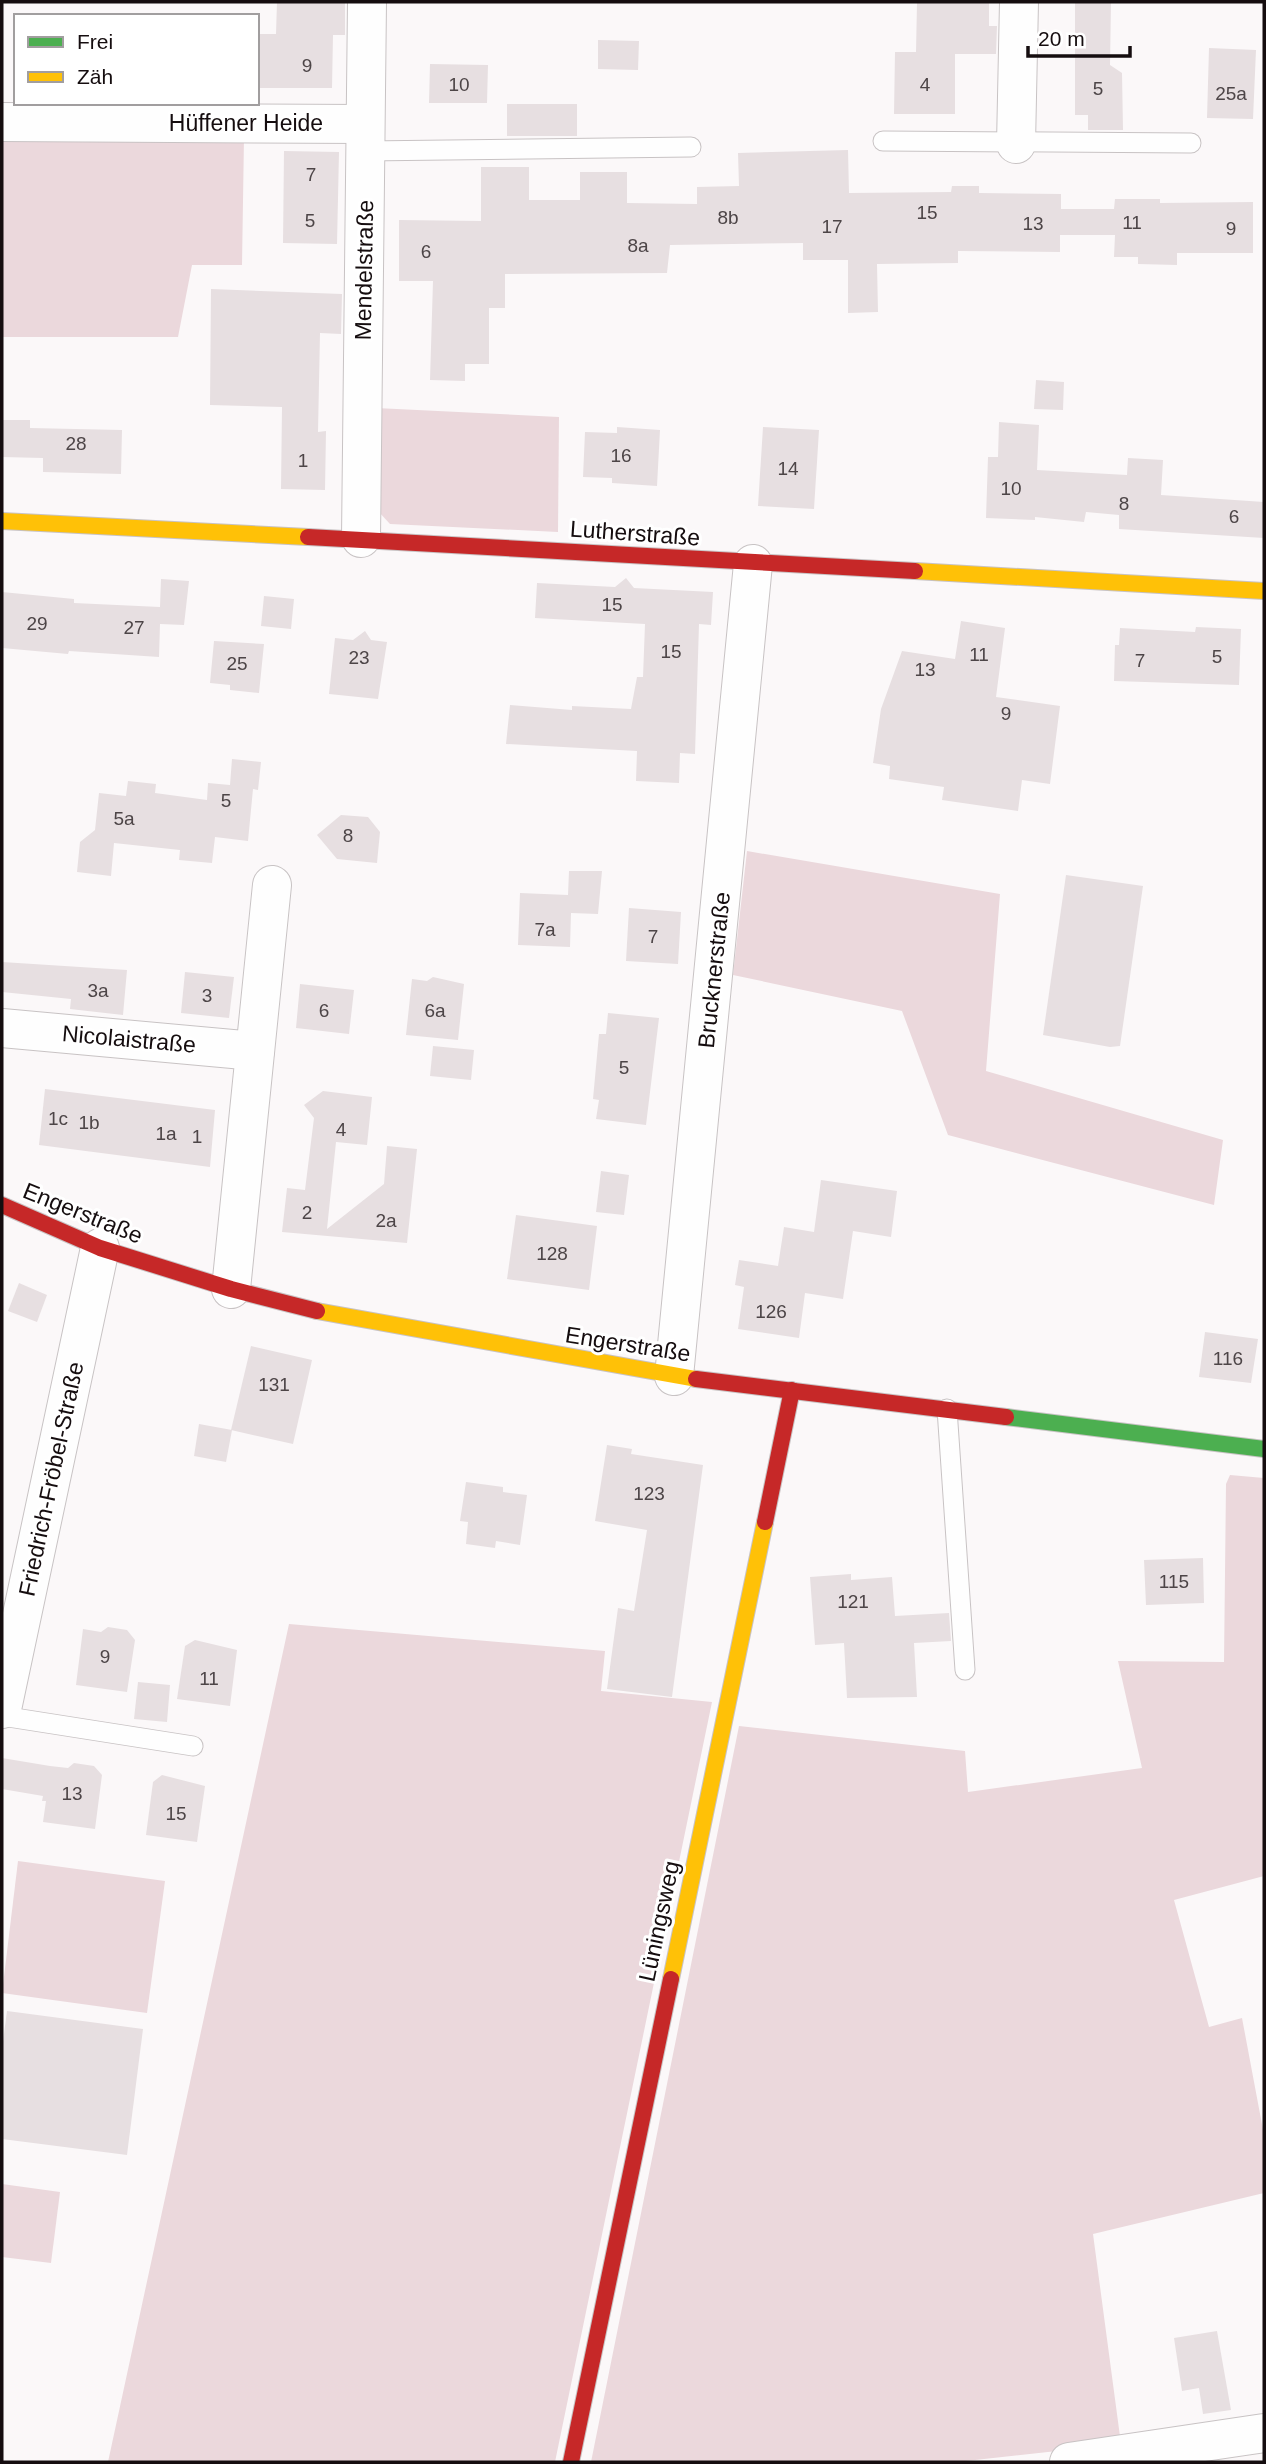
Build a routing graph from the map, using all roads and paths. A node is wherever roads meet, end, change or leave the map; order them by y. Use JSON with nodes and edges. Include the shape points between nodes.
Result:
{"nodes":[{"id":1,"x":367,"y":2,"type":"edge"},
{"id":2,"x":1019,"y":2,"type":"edge"},
{"id":3,"x":2,"y":122,"type":"edge"},
{"id":4,"x":365,"y":137,"type":"junction"},
{"id":5,"x":883,"y":141,"type":"dead end"},
{"id":6,"x":1191,"y":143,"type":"dead end"},
{"id":7,"x":1016,"y":144,"type":"junction"},
{"id":8,"x":691,"y":148,"type":"dead end"},
{"id":9,"x":2,"y":521,"type":"edge"},
{"id":10,"x":361,"y":538,"type":"junction"},
{"id":11,"x":753,"y":564,"type":"junction"},
{"id":12,"x":1264,"y":591,"type":"edge"},
{"id":13,"x":272,"y":885,"type":"dead end"},
{"id":14,"x":2,"y":1028,"type":"edge"},
{"id":15,"x":255,"y":1051,"type":"junction"},
{"id":16,"x":2,"y":1205,"type":"edge"},
{"id":17,"x":100,"y":1248,"type":"junction"},
{"id":18,"x":231,"y":1289,"type":"junction"},
{"id":19,"x":674,"y":1376,"type":"junction"},
{"id":20,"x":792,"y":1390,"type":"junction"},
{"id":21,"x":947,"y":1409,"type":"junction"},
{"id":22,"x":1264,"y":1449,"type":"edge"},
{"id":23,"x":965,"y":1670,"type":"dead end"},
{"id":24,"x":2,"y":1709,"type":"edge"},
{"id":25,"x":2,"y":1716,"type":"edge"},
{"id":26,"x":193,"y":1746,"type":"dead end"},
{"id":27,"x":1264,"y":2433,"type":"edge"},
{"id":28,"x":571,"y":2462,"type":"edge"},
{"id":29,"x":1069,"y":2462,"type":"edge"}],
"edges":[{"from":1,"to":4,"type":"street","name":"Mendelstraße"},
{"from":2,"to":7,"type":"street"},
{"from":3,"to":4,"type":"street","name":"Hüffener Heide"},
{"from":4,"to":8,"type":"lane"},
{"from":4,"to":10,"type":"street","name":"Mendelstraße"},
{"from":5,"to":7,"type":"lane"},
{"from":6,"to":7,"type":"lane"},
{"from":9,"to":10,"type":"street","name":"Lutherstraße"},
{"from":10,"to":11,"type":"street","name":"Lutherstraße"},
{"from":11,"to":12,"type":"street","name":"Lutherstraße"},
{"from":11,"to":19,"type":"street","name":"Brucknerstraße"},
{"from":13,"to":15,"type":"street"},
{"from":14,"to":15,"type":"street","name":"Nicolaistraße"},
{"from":15,"to":18,"type":"street"},
{"from":16,"to":17,"type":"street","name":"Engerstraße"},
{"from":17,"to":18,"type":"street","name":"Engerstraße"},
{"from":17,"to":24,"type":"street","name":"Friedrich-Fröbel-Straße"},
{"from":18,"to":19,"type":"street","name":"Engerstraße","via":[[344,1318]]},
{"from":19,"to":20,"type":"street","name":"Engerstraße"},
{"from":20,"to":21,"type":"street","name":"Engerstraße"},
{"from":20,"to":28,"type":"street","name":"Lüningsweg"},
{"from":21,"to":22,"type":"street","name":"Engerstraße"},
{"from":21,"to":23,"type":"lane"},
{"from":25,"to":26,"type":"lane"},
{"from":27,"to":29,"type":"street"}]}
